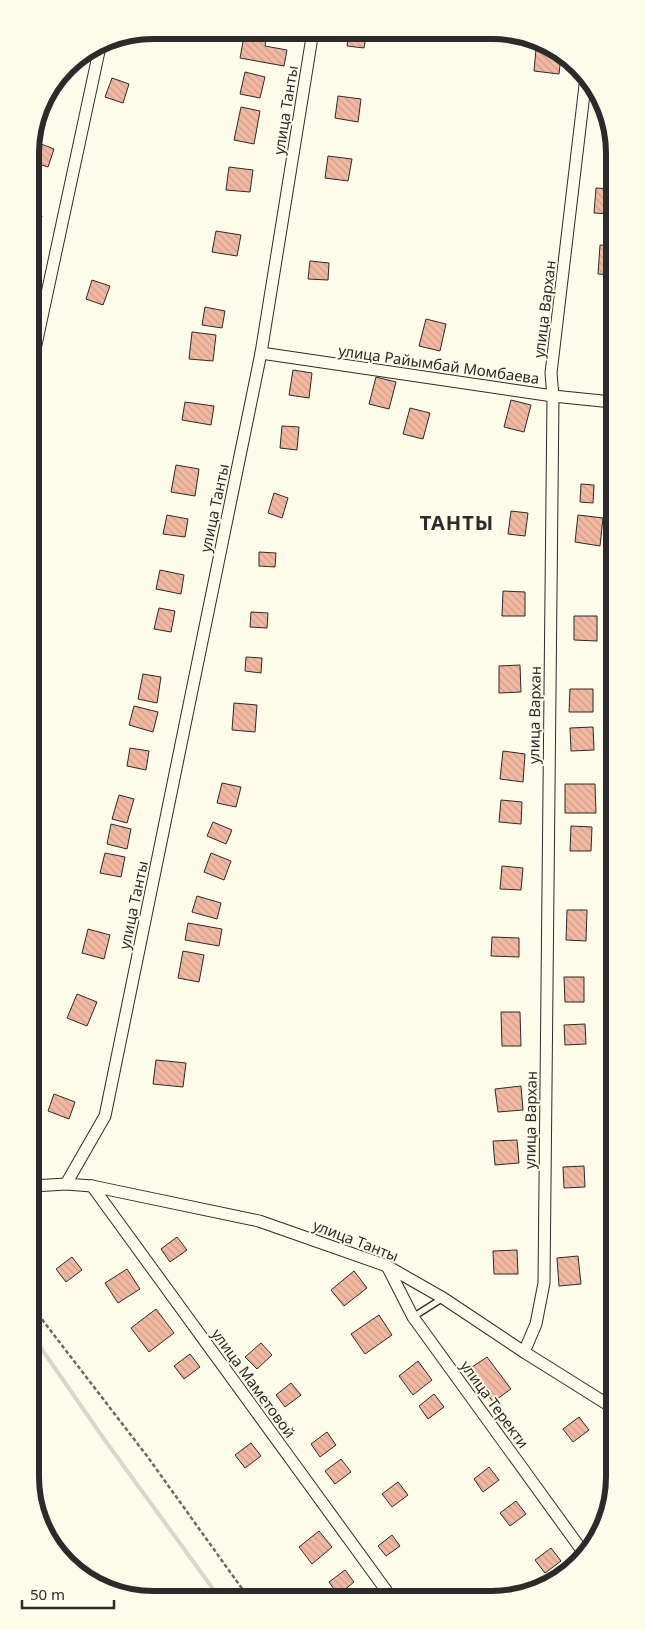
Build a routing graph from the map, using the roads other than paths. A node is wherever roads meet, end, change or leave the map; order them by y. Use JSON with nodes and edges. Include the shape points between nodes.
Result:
{"nodes":[{"id":1,"x":312,"y":39,"type":"edge"},
{"id":2,"x":99,"y":52,"type":"edge"},
{"id":3,"x":585,"y":86,"type":"edge"},
{"id":4,"x":39,"y":331,"type":"edge"},
{"id":5,"x":261,"y":353,"type":"junction"},
{"id":6,"x":553,"y":396,"type":"junction"},
{"id":7,"x":606,"y":401,"type":"edge"},
{"id":8,"x":66,"y":1184,"type":"junction"},
{"id":9,"x":39,"y":1186,"type":"edge"},
{"id":10,"x":92,"y":1186,"type":"junction"},
{"id":11,"x":387,"y":1266,"type":"junction"},
{"id":12,"x":444,"y":1298,"type":"junction"},
{"id":13,"x":413,"y":1317,"type":"junction"},
{"id":14,"x":524,"y":1352,"type":"junction"},
{"id":15,"x":606,"y":1404,"type":"edge"},
{"id":16,"x":581,"y":1549,"type":"edge"},
{"id":17,"x":387,"y":1591,"type":"edge"}],
"edges":[{"from":1,"to":5,"type":"street","name":"улица Танты"},
{"from":2,"to":4,"type":"street"},
{"from":3,"to":6,"type":"street","name":"улица Вархан","via":[[551,373]]},
{"from":5,"to":6,"type":"street","name":"улица Райымбай Момбаева"},
{"from":5,"to":8,"type":"street","name":"улица Танты","via":[[105,1116]]},
{"from":6,"to":7,"type":"street","name":"улица Райымбай Момбаева"},
{"from":6,"to":14,"type":"street","name":"улица Вархан","via":[[544,1283],[536,1324]]},
{"from":8,"to":9,"type":"street"},
{"from":8,"to":10,"type":"street","name":"улица Танты"},
{"from":10,"to":11,"type":"street","name":"улица Танты","via":[[259,1221]]},
{"from":10,"to":17,"type":"street","name":"улица Маметовой"},
{"from":11,"to":12,"type":"street","name":"улица Танты"},
{"from":11,"to":13,"type":"street","name":"улица Теректи"},
{"from":12,"to":13,"type":"lane"},
{"from":12,"to":14,"type":"street","name":"улица Танты"},
{"from":13,"to":16,"type":"street","name":"улица Теректи"},
{"from":14,"to":15,"type":"street","name":"улица Танты"}]}
